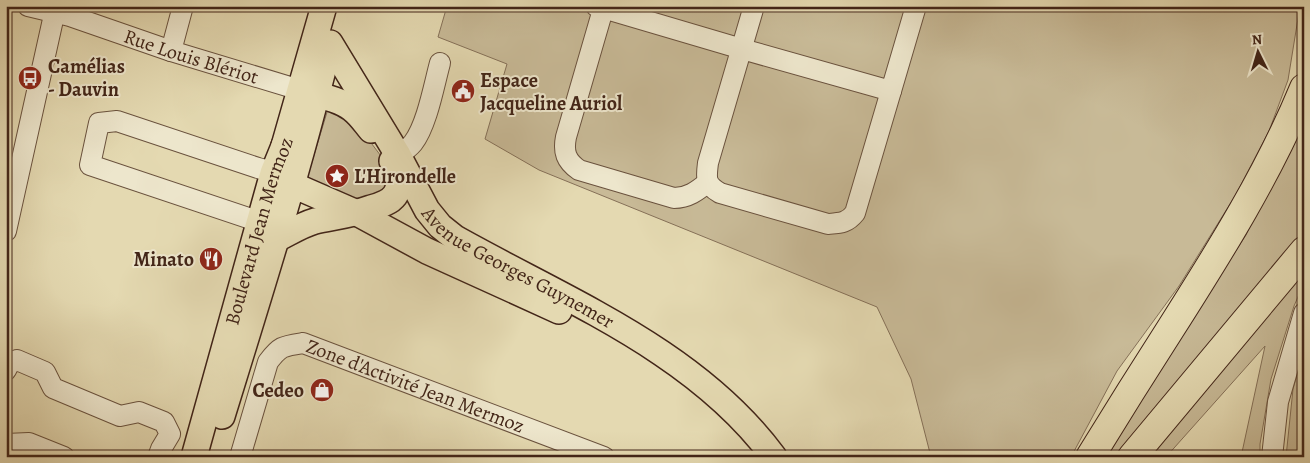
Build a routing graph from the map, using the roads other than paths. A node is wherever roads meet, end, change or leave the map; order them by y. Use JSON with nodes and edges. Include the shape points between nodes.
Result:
{"nodes":[{"id":1,"x":28,"y":6,"type":"edge"},
{"id":2,"x":183,"y":6,"type":"edge"},
{"id":3,"x":324,"y":6,"type":"edge"},
{"id":4,"x":340,"y":6,"type":"edge"},
{"id":5,"x":754,"y":6,"type":"edge"},
{"id":6,"x":916,"y":6,"type":"edge"},
{"id":7,"x":601,"y":7,"type":"edge"},
{"id":8,"x":55,"y":9,"type":"edge"},
{"id":9,"x":330,"y":43,"type":"junction"},
{"id":10,"x":742,"y":49,"type":"junction"},
{"id":11,"x":171,"y":51,"type":"junction"},
{"id":12,"x":440,"y":64,"type":"dead end"},
{"id":13,"x":1304,"y":88,"type":"edge"},
{"id":14,"x":892,"y":91,"type":"junction"},
{"id":15,"x":308,"y":93,"type":"junction"},
{"id":16,"x":389,"y":148,"type":"junction"},
{"id":17,"x":283,"y":177,"type":"junction"},
{"id":18,"x":707,"y":183,"type":"junction"},
{"id":19,"x":357,"y":213,"type":"junction"},
{"id":20,"x":6,"y":231,"type":"edge"},
{"id":21,"x":268,"y":231,"type":"junction"},
{"id":22,"x":1304,"y":251,"type":"edge"},
{"id":23,"x":1304,"y":313,"type":"edge"},
{"id":24,"x":6,"y":370,"type":"edge"},
{"id":25,"x":6,"y":444,"type":"edge"},
{"id":26,"x":764,"y":453,"type":"edge"},
{"id":27,"x":64,"y":457,"type":"edge"},
{"id":28,"x":158,"y":457,"type":"edge"},
{"id":29,"x":194,"y":457,"type":"edge"},
{"id":30,"x":210,"y":457,"type":"edge"},
{"id":31,"x":240,"y":457,"type":"edge"},
{"id":32,"x":604,"y":457,"type":"edge"},
{"id":33,"x":1090,"y":457,"type":"edge"},
{"id":34,"x":1132,"y":457,"type":"edge"},
{"id":35,"x":1272,"y":457,"type":"edge"}],
"edges":[{"from":1,"to":8,"type":"street","name":"Rue Louis Blériot"},
{"from":2,"to":11,"type":"street"},
{"from":3,"to":15,"type":"main road","name":"Boulevard Jean Mermoz"},
{"from":4,"to":9,"type":"main road","name":"Boulevard Jean Mermoz"},
{"from":5,"to":10,"type":"street"},
{"from":6,"to":14,"type":"street"},
{"from":7,"to":10,"type":"street"},
{"from":7,"to":18,"type":"street","via":[[566,136],[567,158],[579,170],[674,198],[689,196]]},
{"from":8,"to":11,"type":"street","name":"Rue Louis Blériot"},
{"from":8,"to":20,"type":"street"},
{"from":9,"to":15,"type":"main road","name":"Boulevard Jean Mermoz"},
{"from":9,"to":16,"type":"main road","name":"Avenue Georges Guynemer"},
{"from":10,"to":14,"type":"street"},
{"from":10,"to":18,"type":"street","via":[[708,163]]},
{"from":11,"to":15,"type":"street","name":"Rue Louis Blériot"},
{"from":12,"to":16,"type":"street","via":[[424,122],[413,142],[403,152]]},
{"from":13,"to":33,"type":"highway","via":[[1286,130],[1231,232]]},
{"from":14,"to":18,"type":"street","via":[[855,213],[850,220],[828,224],[720,193]]},
{"from":15,"to":16,"type":"main road","via":[[350,107]]},
{"from":15,"to":17,"type":"main road","name":"Boulevard Jean Mermoz"},
{"from":15,"to":17,"type":"main road","name":"Boulevard Jean Mermoz","via":[[284,146]]},
{"from":16,"to":19,"type":"main road","via":[[400,182],[397,193],[386,203]]},
{"from":16,"to":26,"type":"main road","name":"Avenue Georges Guynemer","via":[[440,226],[456,238],[658,350],[736,412]]},
{"from":17,"to":19,"type":"main road","name":"Avenue Georges Guynemer"},
{"from":17,"to":21,"type":"main road","name":"Boulevard Jean Mermoz"},
{"from":17,"to":21,"type":"street","via":[[117,121],[99,123],[90,165]]},
{"from":19,"to":21,"type":"main road"},
{"from":19,"to":26,"type":"main road","name":"Avenue Georges Guynemer","via":[[427,251],[574,317],[609,337],[685,388]]},
{"from":21,"to":29,"type":"main road","name":"Boulevard Jean Mermoz"},
{"from":21,"to":30,"type":"main road","name":"Boulevard Jean Mermoz"},
{"from":22,"to":34,"type":"highway"},
{"from":23,"to":35,"type":"street","via":[[1278,402]]},
{"from":24,"to":28,"type":"street","via":[[17,360],[46,372],[52,388],[120,416],[139,412],[164,422],[170,434]]},
{"from":25,"to":27,"type":"street","via":[[30,443]]},
{"from":31,"to":32,"type":"street","name":"Zone d'Activité Jean Mermoz","via":[[268,362],[277,350],[303,343]]}]}
